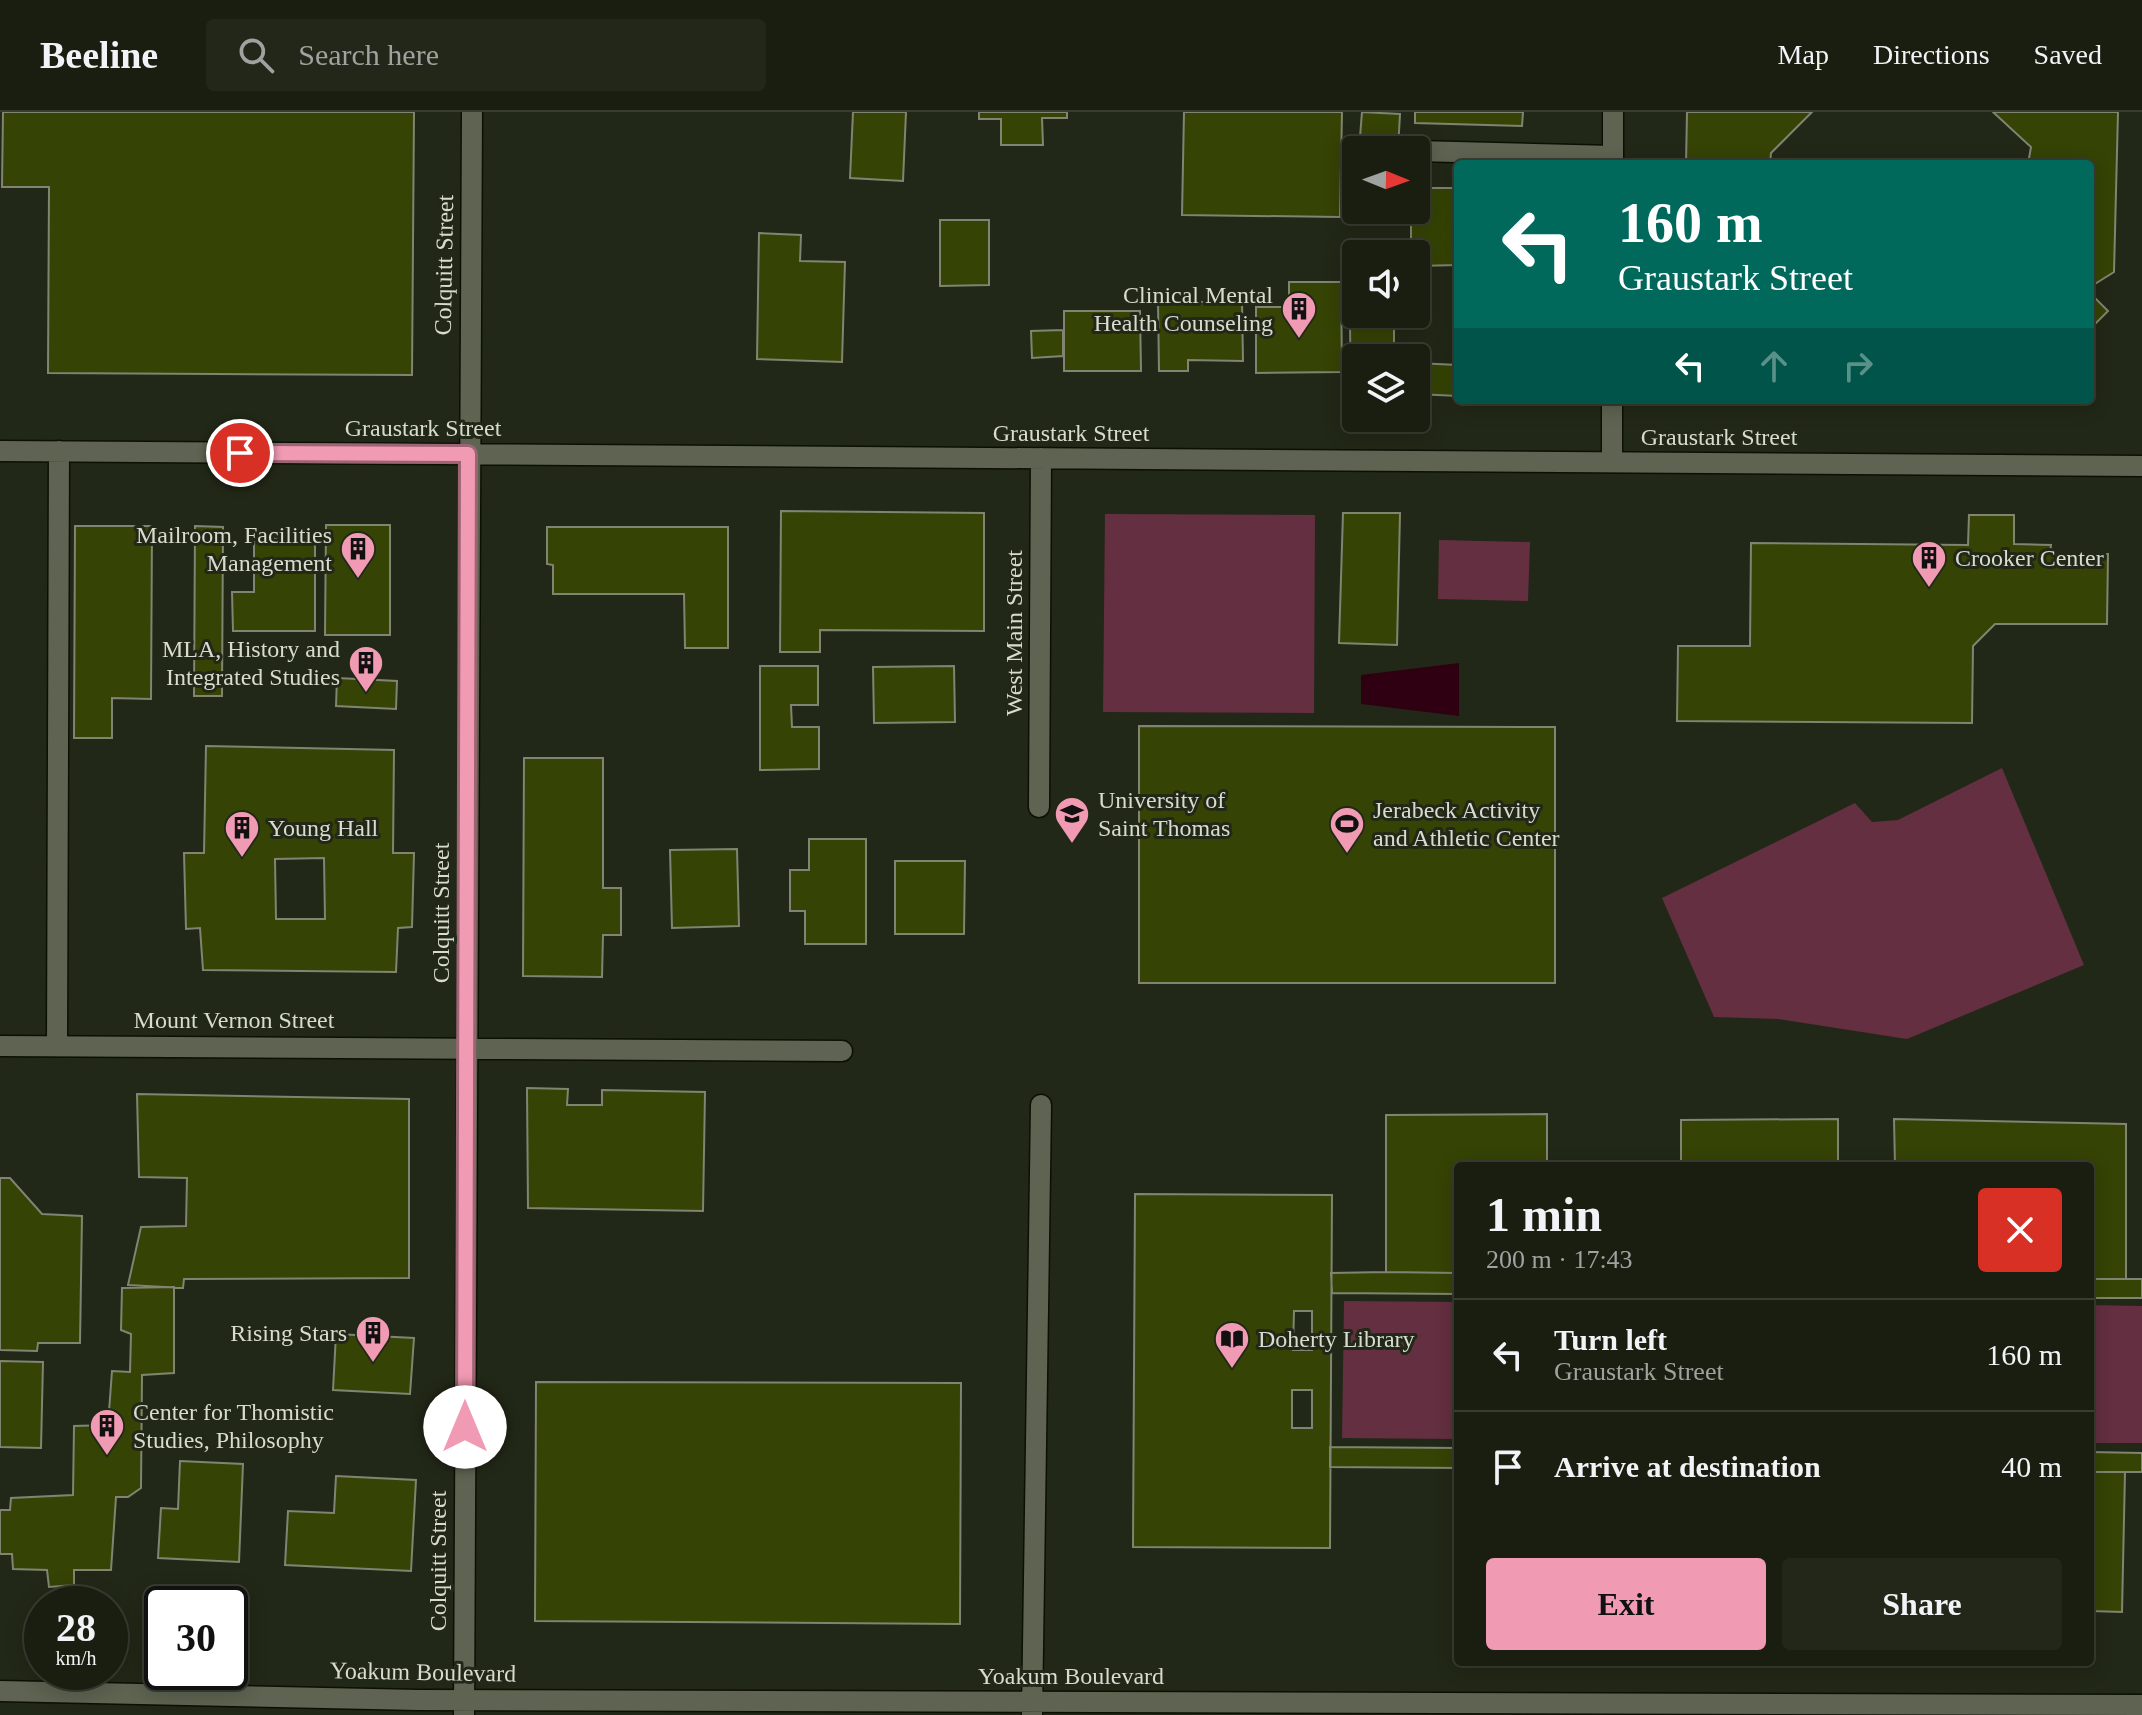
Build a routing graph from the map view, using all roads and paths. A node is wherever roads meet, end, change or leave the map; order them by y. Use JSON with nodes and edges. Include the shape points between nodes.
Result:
{"nodes":[{"id":1,"x":472,"y":112,"type":"edge"},
{"id":2,"x":1613,"y":112,"type":"edge"},
{"id":3,"x":1430,"y":152,"type":"edge"},
{"id":4,"x":1613,"y":160,"type":"edge"},
{"id":5,"x":1612,"y":404,"type":"edge"},
{"id":6,"x":0,"y":451,"type":"edge"},
{"id":7,"x":59,"y":451,"type":"junction"},
{"id":8,"x":468,"y":454,"type":"junction"},
{"id":9,"x":1041,"y":458,"type":"junction"},
{"id":10,"x":1612,"y":462,"type":"junction"},
{"id":11,"x":2142,"y":466,"type":"edge"},
{"id":12,"x":1039,"y":807,"type":"dead end"},
{"id":13,"x":0,"y":1046,"type":"edge"},
{"id":14,"x":57,"y":1046,"type":"junction"},
{"id":15,"x":467,"y":1046,"type":"junction"},
{"id":16,"x":842,"y":1051,"type":"dead end"},
{"id":17,"x":1041,"y":1105,"type":"dead end"},
{"id":18,"x":0,"y":1691,"type":"edge"},
{"id":19,"x":2142,"y":1705,"type":"edge"},
{"id":20,"x":464,"y":1707,"type":"edge"},
{"id":21,"x":1032,"y":1708,"type":"edge"},
{"id":22,"x":1607,"y":1709,"type":"edge"}],
"edges":[{"from":1,"to":8,"type":"street","name":"Colquitt Street"},
{"from":2,"to":4,"type":"street"},
{"from":3,"to":4,"type":"street"},
{"from":5,"to":10,"type":"street"},
{"from":6,"to":7,"type":"street","name":"Graustark Street"},
{"from":7,"to":8,"type":"street","name":"Graustark Street"},
{"from":7,"to":14,"type":"street"},
{"from":8,"to":9,"type":"street","name":"Graustark Street"},
{"from":8,"to":15,"type":"street","name":"Colquitt Street"},
{"from":9,"to":10,"type":"street","name":"Graustark Street"},
{"from":9,"to":12,"type":"street","name":"West Main Street"},
{"from":10,"to":11,"type":"street","name":"Graustark Street"},
{"from":13,"to":14,"type":"street","name":"Mount Vernon Street"},
{"from":14,"to":15,"type":"street","name":"Mount Vernon Street"},
{"from":15,"to":16,"type":"street","name":"Mount Vernon Street"},
{"from":15,"to":20,"type":"street","name":"Colquitt Street"},
{"from":17,"to":21,"type":"street"},
{"from":18,"to":20,"type":"street","name":"Yoakum Boulevard"},
{"from":19,"to":22,"type":"street","name":"Yoakum Boulevard"},
{"from":20,"to":21,"type":"street","name":"Yoakum Boulevard"},
{"from":21,"to":22,"type":"street","name":"Yoakum Boulevard"}]}
